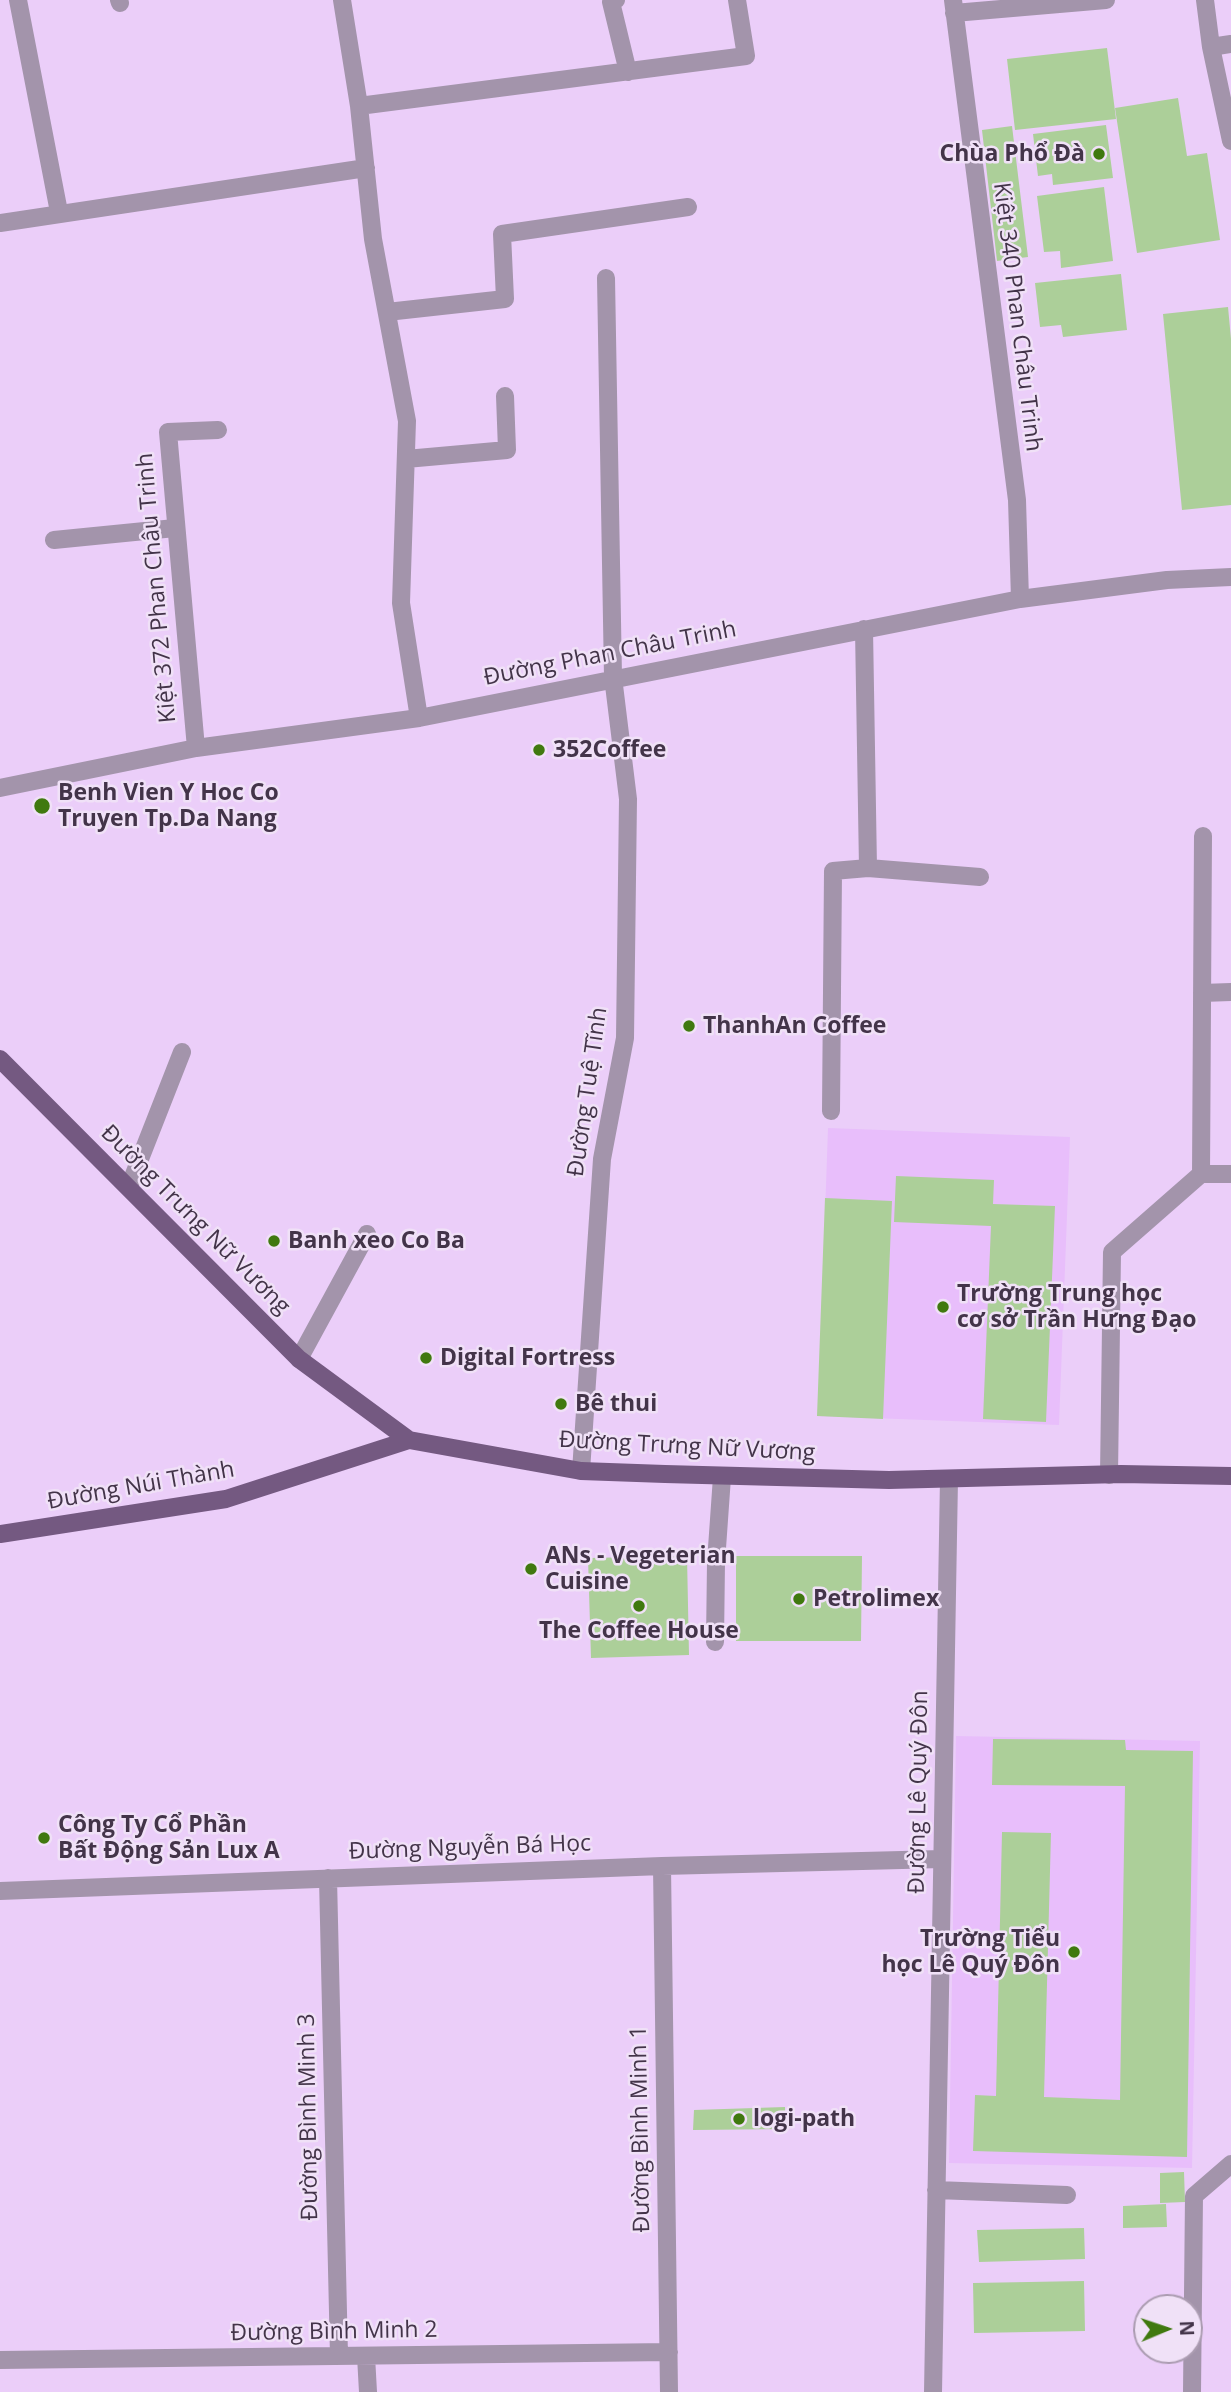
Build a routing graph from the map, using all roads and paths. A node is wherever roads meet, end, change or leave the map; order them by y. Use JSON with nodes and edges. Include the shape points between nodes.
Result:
{"nodes":[{"id":1,"x":18,"y":0,"type":"edge"},
{"id":2,"x":342,"y":0,"type":"edge"},
{"id":3,"x":616,"y":0,"type":"edge"},
{"id":4,"x":737,"y":0,"type":"edge"},
{"id":5,"x":1106,"y":0,"type":"edge"},
{"id":6,"x":1205,"y":0,"type":"edge"},
{"id":7,"x":953,"y":6,"type":"edge"},
{"id":8,"x":1231,"y":44,"type":"edge"},
{"id":9,"x":1210,"y":47,"type":"junction"},
{"id":10,"x":628,"y":72,"type":"junction"},
{"id":11,"x":359,"y":106,"type":"junction"},
{"id":12,"x":1230,"y":133,"type":"edge"},
{"id":13,"x":366,"y":169,"type":"junction"},
{"id":14,"x":688,"y":207,"type":"dead end"},
{"id":15,"x":59,"y":212,"type":"junction"},
{"id":16,"x":0,"y":223,"type":"edge"},
{"id":17,"x":606,"y":278,"type":"dead end"},
{"id":18,"x":387,"y":312,"type":"junction"},
{"id":19,"x":505,"y":396,"type":"dead end"},
{"id":20,"x":218,"y":430,"type":"dead end"},
{"id":21,"x":406,"y":459,"type":"junction"},
{"id":22,"x":175,"y":528,"type":"junction"},
{"id":23,"x":54,"y":540,"type":"dead end"},
{"id":24,"x":1231,"y":578,"type":"edge"},
{"id":25,"x":1020,"y":599,"type":"junction"},
{"id":26,"x":864,"y":629,"type":"junction"},
{"id":27,"x":613,"y":677,"type":"junction"},
{"id":28,"x":419,"y":718,"type":"junction"},
{"id":29,"x":196,"y":747,"type":"junction"},
{"id":30,"x":0,"y":788,"type":"edge"},
{"id":31,"x":1203,"y":836,"type":"dead end"},
{"id":32,"x":868,"y":868,"type":"junction"},
{"id":33,"x":980,"y":877,"type":"dead end"},
{"id":34,"x":1231,"y":992,"type":"edge"},
{"id":35,"x":1202,"y":993,"type":"junction"},
{"id":36,"x":182,"y":1052,"type":"dead end"},
{"id":37,"x":0,"y":1059,"type":"edge"},
{"id":38,"x":831,"y":1111,"type":"dead end"},
{"id":39,"x":1201,"y":1174,"type":"junction"},
{"id":40,"x":1231,"y":1174,"type":"edge"},
{"id":41,"x":129,"y":1187,"type":"junction"},
{"id":42,"x":367,"y":1234,"type":"dead end"},
{"id":43,"x":299,"y":1359,"type":"junction"},
{"id":44,"x":409,"y":1440,"type":"junction"},
{"id":45,"x":581,"y":1471,"type":"junction"},
{"id":46,"x":1109,"y":1475,"type":"junction"},
{"id":47,"x":1231,"y":1476,"type":"edge"},
{"id":48,"x":722,"y":1477,"type":"junction"},
{"id":49,"x":949,"y":1479,"type":"junction"},
{"id":50,"x":0,"y":1534,"type":"edge"},
{"id":51,"x":715,"y":1642,"type":"dead end"},
{"id":52,"x":942,"y":1859,"type":"junction"},
{"id":53,"x":662,"y":1866,"type":"junction"},
{"id":54,"x":328,"y":1878,"type":"junction"},
{"id":55,"x":0,"y":1891,"type":"edge"},
{"id":56,"x":1231,"y":2164,"type":"edge"},
{"id":57,"x":936,"y":2190,"type":"junction"},
{"id":58,"x":1067,"y":2195,"type":"dead end"},
{"id":59,"x":668,"y":2352,"type":"junction"},
{"id":60,"x":338,"y":2356,"type":"junction"},
{"id":61,"x":366,"y":2356,"type":"junction"},
{"id":62,"x":0,"y":2360,"type":"edge"},
{"id":63,"x":368,"y":2392,"type":"edge"},
{"id":64,"x":669,"y":2392,"type":"edge"},
{"id":65,"x":933,"y":2392,"type":"edge"},
{"id":66,"x":1192,"y":2392,"type":"edge"}],
"edges":[{"from":1,"to":15,"type":"street"},
{"from":2,"to":11,"type":"street"},
{"from":3,"to":10,"type":"street","via":[[611,2]]},
{"from":4,"to":10,"type":"street","via":[[746,56]]},
{"from":5,"to":7,"type":"street"},
{"from":6,"to":9,"type":"street"},
{"from":7,"to":25,"type":"street","name":"Kiệt 340 Phan Châu Trinh","via":[[1017,500]]},
{"from":8,"to":9,"type":"street"},
{"from":9,"to":12,"type":"street"},
{"from":10,"to":11,"type":"street"},
{"from":11,"to":13,"type":"street"},
{"from":13,"to":15,"type":"street"},
{"from":13,"to":18,"type":"street"},
{"from":14,"to":18,"type":"street","via":[[502,234],[505,299]]},
{"from":15,"to":16,"type":"street"},
{"from":17,"to":27,"type":"street","name":"Đường Tuệ Tĩnh"},
{"from":18,"to":21,"type":"street","via":[[407,421]]},
{"from":19,"to":21,"type":"street","via":[[507,450]]},
{"from":20,"to":22,"type":"street","name":"Kiệt 372 Phan Châu Trinh","via":[[168,432]]},
{"from":21,"to":28,"type":"street","via":[[401,603]]},
{"from":22,"to":23,"type":"street"},
{"from":22,"to":29,"type":"street","name":"Kiệt 372 Phan Châu Trinh"},
{"from":24,"to":25,"type":"street","name":"Đường Phan Châu Trinh","via":[[1167,580]]},
{"from":25,"to":26,"type":"street","name":"Đường Phan Châu Trinh"},
{"from":26,"to":27,"type":"street","name":"Đường Phan Châu Trinh"},
{"from":26,"to":32,"type":"street"},
{"from":27,"to":28,"type":"street","name":"Đường Phan Châu Trinh"},
{"from":27,"to":45,"type":"street","name":"Đường Tuệ Tĩnh","via":[[628,799],[625,1038],[602,1159]]},
{"from":28,"to":29,"type":"street","name":"Đường Phan Châu Trinh"},
{"from":29,"to":30,"type":"street","name":"Đường Phan Châu Trinh"},
{"from":31,"to":35,"type":"street"},
{"from":32,"to":33,"type":"street"},
{"from":32,"to":38,"type":"street","via":[[833,872]]},
{"from":34,"to":35,"type":"street"},
{"from":35,"to":39,"type":"street"},
{"from":36,"to":41,"type":"street"},
{"from":37,"to":41,"type":"main road","name":"Đường Trưng Nữ Vương"},
{"from":39,"to":40,"type":"street"},
{"from":39,"to":46,"type":"street","via":[[1112,1252]]},
{"from":41,"to":43,"type":"main road","name":"Đường Trưng Nữ Vương"},
{"from":42,"to":43,"type":"street"},
{"from":43,"to":44,"type":"main road","name":"Đường Trưng Nữ Vương"},
{"from":44,"to":45,"type":"main road","name":"Đường Trưng Nữ Vương"},
{"from":44,"to":50,"type":"main road","name":"Đường Núi Thành","via":[[226,1499]]},
{"from":45,"to":48,"type":"main road","name":"Đường Trưng Nữ Vương"},
{"from":46,"to":47,"type":"main road","name":"Đường Trưng Nữ Vương"},
{"from":46,"to":49,"type":"main road","name":"Đường Trưng Nữ Vương"},
{"from":48,"to":49,"type":"main road","name":"Đường Trưng Nữ Vương"},
{"from":48,"to":51,"type":"street"},
{"from":49,"to":52,"type":"street","name":"Đường Lê Quý Đôn"},
{"from":52,"to":53,"type":"street","name":"Đường Nguyễn Bá Học"},
{"from":52,"to":57,"type":"street","name":"Đường Lê Quý Đôn"},
{"from":53,"to":54,"type":"street","name":"Đường Nguyễn Bá Học"},
{"from":53,"to":59,"type":"street","name":"Đường Bình Minh 1"},
{"from":54,"to":55,"type":"street","name":"Đường Nguyễn Bá Học"},
{"from":54,"to":60,"type":"street","name":"Đường Bình Minh 3"},
{"from":56,"to":66,"type":"street","via":[[1194,2196]]},
{"from":57,"to":58,"type":"street"},
{"from":57,"to":65,"type":"street","name":"Đường Lê Quý Đôn"},
{"from":59,"to":61,"type":"street","name":"Đường Bình Minh 2"},
{"from":59,"to":64,"type":"street","name":"Đường Bình Minh 1"},
{"from":60,"to":61,"type":"street","name":"Đường Bình Minh 2"},
{"from":60,"to":62,"type":"street","name":"Đường Bình Minh 2"},
{"from":61,"to":63,"type":"street"}]}
